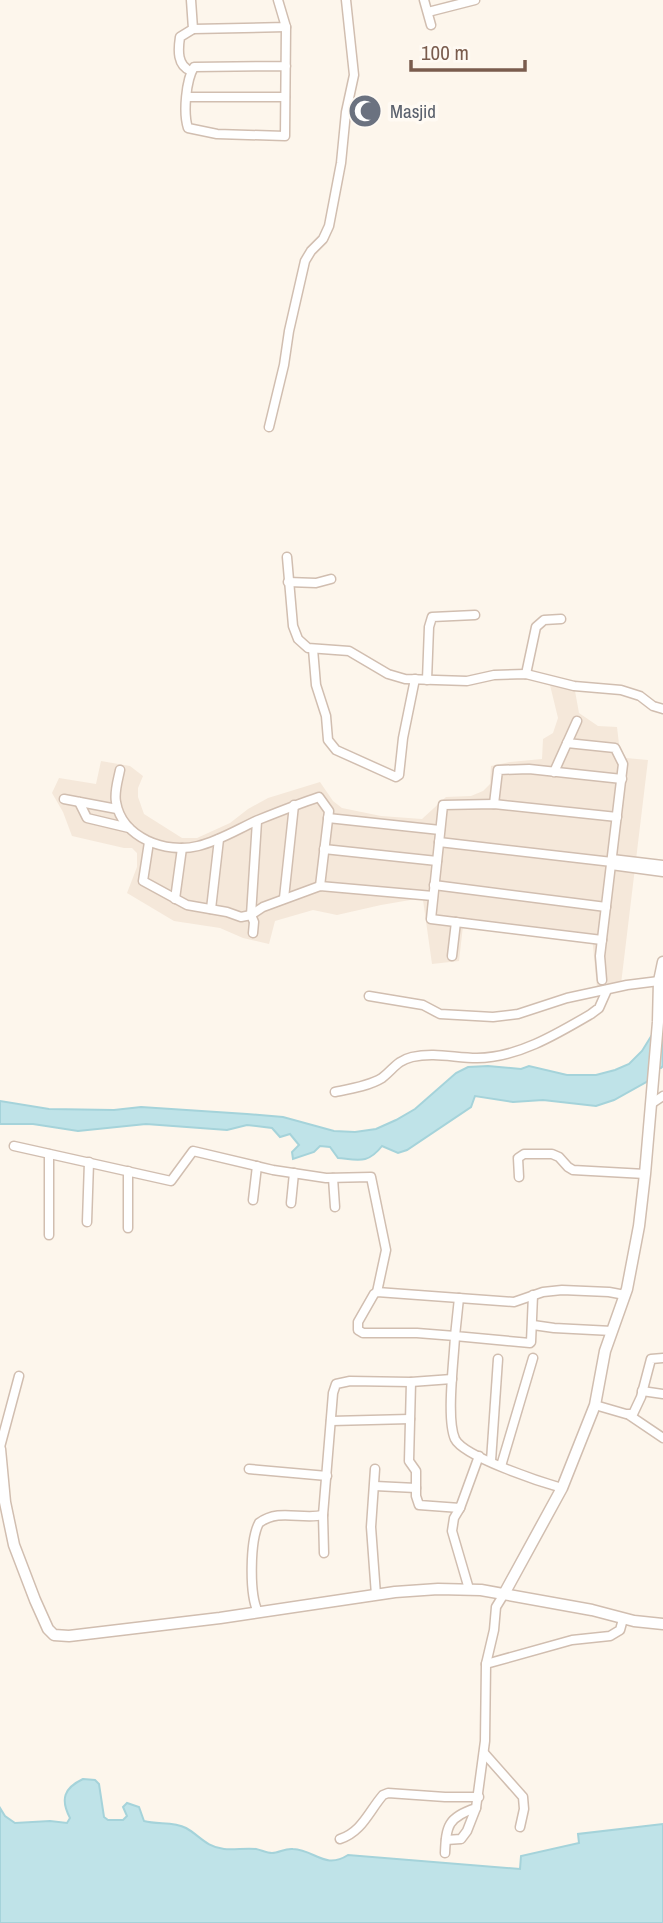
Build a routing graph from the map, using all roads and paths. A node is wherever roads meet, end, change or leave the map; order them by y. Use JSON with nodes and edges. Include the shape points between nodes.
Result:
{"nodes":[{"id":1,"x":191,"y":0,"type":"edge"},
{"id":2,"x":278,"y":0,"type":"edge"},
{"id":3,"x":346,"y":0,"type":"edge"},
{"id":4,"x":424,"y":0,"type":"edge"},
{"id":5,"x":475,"y":0,"type":"edge"},
{"id":6,"x":428,"y":12,"type":"junction"},
{"id":7,"x":431,"y":25,"type":"dead end"},
{"id":8,"x":286,"y":27,"type":"junction"},
{"id":9,"x":193,"y":29,"type":"junction"},
{"id":10,"x":286,"y":66,"type":"junction"},
{"id":11,"x":191,"y":71,"type":"junction"},
{"id":12,"x":187,"y":97,"type":"junction"},
{"id":13,"x":285,"y":97,"type":"junction"},
{"id":14,"x":269,"y":427,"type":"dead end"},
{"id":15,"x":287,"y":557,"type":"dead end"},
{"id":16,"x":331,"y":579,"type":"dead end"},
{"id":17,"x":288,"y":582,"type":"junction"},
{"id":18,"x":475,"y":615,"type":"dead end"},
{"id":19,"x":561,"y":619,"type":"dead end"},
{"id":20,"x":313,"y":649,"type":"junction"},
{"id":21,"x":526,"y":674,"type":"junction"},
{"id":22,"x":415,"y":680,"type":"junction"},
{"id":23,"x":427,"y":680,"type":"junction"},
{"id":24,"x":663,"y":709,"type":"edge"},
{"id":25,"x":577,"y":721,"type":"dead end"},
{"id":26,"x":567,"y":743,"type":"junction"},
{"id":27,"x":120,"y":770,"type":"dead end"},
{"id":28,"x":554,"y":772,"type":"junction"},
{"id":29,"x":622,"y":779,"type":"junction"},
{"id":30,"x":64,"y":799,"type":"dead end"},
{"id":31,"x":79,"y":802,"type":"junction"},
{"id":32,"x":494,"y":804,"type":"junction"},
{"id":33,"x":294,"y":805,"type":"junction"},
{"id":34,"x":117,"y":809,"type":"junction"},
{"id":35,"x":617,"y":817,"type":"junction"},
{"id":36,"x":328,"y":818,"type":"junction"},
{"id":37,"x":257,"y":821,"type":"junction"},
{"id":38,"x":129,"y":828,"type":"junction"},
{"id":39,"x":440,"y":830,"type":"junction"},
{"id":40,"x":219,"y":839,"type":"junction"},
{"id":41,"x":149,"y":842,"type":"junction"},
{"id":42,"x":439,"y":842,"type":"junction"},
{"id":43,"x":182,"y":848,"type":"junction"},
{"id":44,"x":324,"y":849,"type":"junction"},
{"id":45,"x":437,"y":861,"type":"junction"},
{"id":46,"x":612,"y":862,"type":"junction"},
{"id":47,"x":663,"y":865,"type":"edge"},
{"id":48,"x":663,"y":872,"type":"edge"},
{"id":49,"x":435,"y":885,"type":"junction"},
{"id":50,"x":320,"y":886,"type":"junction"},
{"id":51,"x":433,"y":896,"type":"junction"},
{"id":52,"x":284,"y":898,"type":"junction"},
{"id":53,"x":176,"y":899,"type":"junction"},
{"id":54,"x":606,"y":906,"type":"junction"},
{"id":55,"x":211,"y":909,"type":"junction"},
{"id":56,"x":250,"y":915,"type":"junction"},
{"id":57,"x":456,"y":922,"type":"junction"},
{"id":58,"x":253,"y":933,"type":"dead end"},
{"id":59,"x":602,"y":940,"type":"junction"},
{"id":60,"x":452,"y":956,"type":"dead end"},
{"id":61,"x":663,"y":961,"type":"edge"},
{"id":62,"x":601,"y":980,"type":"dead end"},
{"id":63,"x":659,"y":981,"type":"junction"},
{"id":64,"x":607,"y":990,"type":"junction"},
{"id":65,"x":369,"y":996,"type":"dead end"},
{"id":66,"x":335,"y":1092,"type":"dead end"},
{"id":67,"x":663,"y":1096,"type":"edge"},
{"id":68,"x":651,"y":1104,"type":"junction"},
{"id":69,"x":14,"y":1146,"type":"dead end"},
{"id":70,"x":49,"y":1154,"type":"junction"},
{"id":71,"x":89,"y":1162,"type":"junction"},
{"id":72,"x":257,"y":1166,"type":"junction"},
{"id":73,"x":128,"y":1171,"type":"junction"},
{"id":74,"x":294,"y":1173,"type":"junction"},
{"id":75,"x":645,"y":1174,"type":"junction"},
{"id":76,"x":519,"y":1177,"type":"dead end"},
{"id":77,"x":333,"y":1178,"type":"junction"},
{"id":78,"x":253,"y":1200,"type":"dead end"},
{"id":79,"x":291,"y":1203,"type":"dead end"},
{"id":80,"x":335,"y":1207,"type":"dead end"},
{"id":81,"x":87,"y":1222,"type":"dead end"},
{"id":82,"x":128,"y":1228,"type":"dead end"},
{"id":83,"x":49,"y":1235,"type":"dead end"},
{"id":84,"x":377,"y":1292,"type":"junction"},
{"id":85,"x":625,"y":1295,"type":"junction"},
{"id":86,"x":533,"y":1296,"type":"junction"},
{"id":87,"x":459,"y":1298,"type":"junction"},
{"id":88,"x":533,"y":1325,"type":"junction"},
{"id":89,"x":612,"y":1331,"type":"junction"},
{"id":90,"x":455,"y":1336,"type":"junction"},
{"id":91,"x":533,"y":1358,"type":"dead end"},
{"id":92,"x":663,"y":1358,"type":"edge"},
{"id":93,"x":498,"y":1359,"type":"dead end"},
{"id":94,"x":19,"y":1376,"type":"dead end"},
{"id":95,"x":452,"y":1379,"type":"junction"},
{"id":96,"x":411,"y":1382,"type":"junction"},
{"id":97,"x":642,"y":1391,"type":"junction"},
{"id":98,"x":663,"y":1394,"type":"edge"},
{"id":99,"x":595,"y":1405,"type":"junction"},
{"id":100,"x":629,"y":1415,"type":"junction"},
{"id":101,"x":410,"y":1419,"type":"junction"},
{"id":102,"x":331,"y":1420,"type":"junction"},
{"id":103,"x":647,"y":1427,"type":"junction"},
{"id":104,"x":663,"y":1428,"type":"edge"},
{"id":105,"x":663,"y":1438,"type":"edge"},
{"id":106,"x":0,"y":1448,"type":"edge"},
{"id":107,"x":479,"y":1456,"type":"junction"},
{"id":108,"x":491,"y":1461,"type":"junction"},
{"id":109,"x":501,"y":1466,"type":"junction"},
{"id":110,"x":249,"y":1469,"type":"dead end"},
{"id":111,"x":375,"y":1469,"type":"dead end"},
{"id":112,"x":327,"y":1475,"type":"junction"},
{"id":113,"x":375,"y":1486,"type":"junction"},
{"id":114,"x":416,"y":1488,"type":"junction"},
{"id":115,"x":562,"y":1488,"type":"junction"},
{"id":116,"x":460,"y":1508,"type":"junction"},
{"id":117,"x":323,"y":1515,"type":"junction"},
{"id":118,"x":324,"y":1553,"type":"dead end"},
{"id":119,"x":469,"y":1589,"type":"junction"},
{"id":120,"x":504,"y":1594,"type":"junction"},
{"id":121,"x":376,"y":1595,"type":"junction"},
{"id":122,"x":258,"y":1612,"type":"junction"},
{"id":123,"x":623,"y":1619,"type":"junction"},
{"id":124,"x":663,"y":1623,"type":"edge"},
{"id":125,"x":486,"y":1664,"type":"junction"},
{"id":126,"x":484,"y":1754,"type":"junction"},
{"id":127,"x":479,"y":1797,"type":"junction"},
{"id":128,"x":476,"y":1808,"type":"junction"},
{"id":129,"x":520,"y":1828,"type":"dead end"},
{"id":130,"x":340,"y":1839,"type":"dead end"},
{"id":131,"x":446,"y":1840,"type":"junction"},
{"id":132,"x":445,"y":1853,"type":"dead end"}],
"edges":[{"from":1,"to":9,"type":"street"},
{"from":2,"to":8,"type":"street"},
{"from":3,"to":14,"type":"street","via":[[354,75],[341,163],[329,226],[307,257],[303,271]]},
{"from":4,"to":6,"type":"street"},
{"from":5,"to":6,"type":"street"},
{"from":6,"to":7,"type":"street"},
{"from":8,"to":9,"type":"street"},
{"from":8,"to":10,"type":"street"},
{"from":9,"to":11,"type":"street","via":[[180,37],[179,46],[181,65]]},
{"from":10,"to":11,"type":"street","via":[[194,66]]},
{"from":10,"to":13,"type":"street"},
{"from":11,"to":12,"type":"street"},
{"from":12,"to":13,"type":"street"},
{"from":12,"to":13,"type":"street","via":[[188,128],[217,134],[285,136]]},
{"from":15,"to":17,"type":"street"},
{"from":16,"to":17,"type":"street"},
{"from":17,"to":20,"type":"street","via":[[295,632],[303,645]]},
{"from":18,"to":23,"type":"street","via":[[432,617]]},
{"from":19,"to":21,"type":"street","via":[[544,620],[536,627]]},
{"from":20,"to":22,"type":"street","via":[[349,651],[388,674]]},
{"from":20,"to":22,"type":"street","via":[[330,744],[396,777]]},
{"from":21,"to":23,"type":"street"},
{"from":21,"to":24,"type":"street","via":[[574,686],[621,690]]},
{"from":22,"to":23,"type":"street"},
{"from":25,"to":26,"type":"street"},
{"from":26,"to":28,"type":"street"},
{"from":26,"to":29,"type":"street","via":[[615,748],[624,764]]},
{"from":27,"to":34,"type":"street"},
{"from":28,"to":29,"type":"street"},
{"from":28,"to":32,"type":"street","via":[[498,770]]},
{"from":29,"to":35,"type":"street"},
{"from":30,"to":31,"type":"street"},
{"from":31,"to":34,"type":"street"},
{"from":31,"to":38,"type":"street","via":[[87,818]]},
{"from":32,"to":35,"type":"street"},
{"from":32,"to":39,"type":"street","via":[[443,805]]},
{"from":33,"to":36,"type":"street","via":[[318,796],[329,811]]},
{"from":33,"to":37,"type":"street"},
{"from":33,"to":52,"type":"street"},
{"from":34,"to":38,"type":"street"},
{"from":35,"to":46,"type":"street"},
{"from":36,"to":39,"type":"street"},
{"from":36,"to":44,"type":"street"},
{"from":37,"to":40,"type":"street"},
{"from":37,"to":56,"type":"street"},
{"from":38,"to":41,"type":"street"},
{"from":39,"to":42,"type":"street"},
{"from":40,"to":43,"type":"street"},
{"from":40,"to":55,"type":"street"},
{"from":41,"to":43,"type":"street"},
{"from":41,"to":53,"type":"street","via":[[143,881]]},
{"from":42,"to":45,"type":"street"},
{"from":42,"to":46,"type":"street"},
{"from":43,"to":53,"type":"street"},
{"from":44,"to":45,"type":"street"},
{"from":44,"to":50,"type":"street"},
{"from":45,"to":49,"type":"street"},
{"from":46,"to":47,"type":"street"},
{"from":46,"to":48,"type":"street"},
{"from":46,"to":54,"type":"street"},
{"from":49,"to":51,"type":"street"},
{"from":49,"to":54,"type":"street"},
{"from":50,"to":51,"type":"street"},
{"from":50,"to":52,"type":"street"},
{"from":51,"to":57,"type":"street","via":[[431,919]]},
{"from":52,"to":56,"type":"street"},
{"from":53,"to":55,"type":"street"},
{"from":54,"to":59,"type":"street"},
{"from":55,"to":56,"type":"street"},
{"from":56,"to":58,"type":"street"},
{"from":57,"to":59,"type":"street"},
{"from":57,"to":60,"type":"street"},
{"from":59,"to":62,"type":"street"},
{"from":61,"to":63,"type":"street"},
{"from":63,"to":64,"type":"street"},
{"from":63,"to":68,"type":"street"},
{"from":64,"to":65,"type":"street","via":[[493,1017],[440,1014],[423,1005]]},
{"from":64,"to":66,"type":"street","via":[[591,1014],[519,1051],[476,1059],[437,1054],[414,1057],[398,1062],[375,1081]]},
{"from":67,"to":68,"type":"street"},
{"from":68,"to":75,"type":"street"},
{"from":69,"to":70,"type":"street"},
{"from":70,"to":71,"type":"street"},
{"from":70,"to":83,"type":"street"},
{"from":71,"to":73,"type":"street"},
{"from":71,"to":81,"type":"street"},
{"from":72,"to":73,"type":"street","via":[[193,1152],[172,1181]]},
{"from":72,"to":74,"type":"street"},
{"from":72,"to":78,"type":"street"},
{"from":73,"to":82,"type":"street"},
{"from":74,"to":77,"type":"street"},
{"from":74,"to":79,"type":"street"},
{"from":75,"to":76,"type":"street","via":[[573,1170],[555,1155],[527,1154],[518,1158]]},
{"from":75,"to":85,"type":"street"},
{"from":77,"to":80,"type":"street"},
{"from":77,"to":84,"type":"street","via":[[371,1177],[386,1250]]},
{"from":84,"to":87,"type":"street"},
{"from":84,"to":90,"type":"street","via":[[358,1322],[360,1332]]},
{"from":85,"to":86,"type":"street","via":[[562,1290]]},
{"from":85,"to":89,"type":"street"},
{"from":86,"to":87,"type":"street","via":[[514,1302]]},
{"from":86,"to":88,"type":"street"},
{"from":87,"to":90,"type":"street"},
{"from":88,"to":89,"type":"street"},
{"from":88,"to":90,"type":"street","via":[[530,1343]]},
{"from":89,"to":99,"type":"street"},
{"from":90,"to":95,"type":"street"},
{"from":91,"to":109,"type":"street"},
{"from":92,"to":97,"type":"street","via":[[651,1359]]},
{"from":93,"to":108,"type":"street"},
{"from":94,"to":106,"type":"street"},
{"from":95,"to":96,"type":"street"},
{"from":95,"to":107,"type":"street","via":[[454,1437]]},
{"from":96,"to":101,"type":"street"},
{"from":96,"to":102,"type":"street","via":[[339,1382],[333,1393]]},
{"from":97,"to":98,"type":"street"},
{"from":97,"to":100,"type":"street"},
{"from":99,"to":100,"type":"street"},
{"from":99,"to":115,"type":"street"},
{"from":100,"to":103,"type":"street"},
{"from":101,"to":102,"type":"street"},
{"from":101,"to":114,"type":"street","via":[[409,1461],[416,1471]]},
{"from":102,"to":112,"type":"street"},
{"from":103,"to":104,"type":"street"},
{"from":103,"to":105,"type":"street"},
{"from":106,"to":122,"type":"street","via":[[14,1545],[54,1635]]},
{"from":107,"to":108,"type":"street"},
{"from":107,"to":116,"type":"street"},
{"from":108,"to":109,"type":"street"},
{"from":109,"to":115,"type":"street"},
{"from":110,"to":112,"type":"street"},
{"from":111,"to":113,"type":"street"},
{"from":112,"to":117,"type":"street"},
{"from":113,"to":114,"type":"street"},
{"from":113,"to":121,"type":"street","via":[[371,1527]]},
{"from":114,"to":116,"type":"street","via":[[419,1505]]},
{"from":115,"to":120,"type":"street"},
{"from":116,"to":119,"type":"street","via":[[453,1531]]},
{"from":117,"to":118,"type":"street"},
{"from":117,"to":122,"type":"street","via":[[278,1515],[264,1519],[257,1528],[252,1587]]},
{"from":119,"to":120,"type":"street"},
{"from":119,"to":121,"type":"street"},
{"from":120,"to":123,"type":"street"},
{"from":120,"to":125,"type":"street","via":[[496,1607]]},
{"from":121,"to":122,"type":"street"},
{"from":123,"to":124,"type":"street"},
{"from":123,"to":125,"type":"street","via":[[613,1635],[572,1640]]},
{"from":125,"to":126,"type":"street"},
{"from":126,"to":127,"type":"street"},
{"from":126,"to":129,"type":"street","via":[[523,1797]]},
{"from":127,"to":128,"type":"street"},
{"from":127,"to":130,"type":"street","via":[[388,1793],[358,1829]]},
{"from":128,"to":131,"type":"street","via":[[453,1819]]},
{"from":128,"to":131,"type":"street","via":[[464,1836]]},
{"from":131,"to":132,"type":"street"}]}
